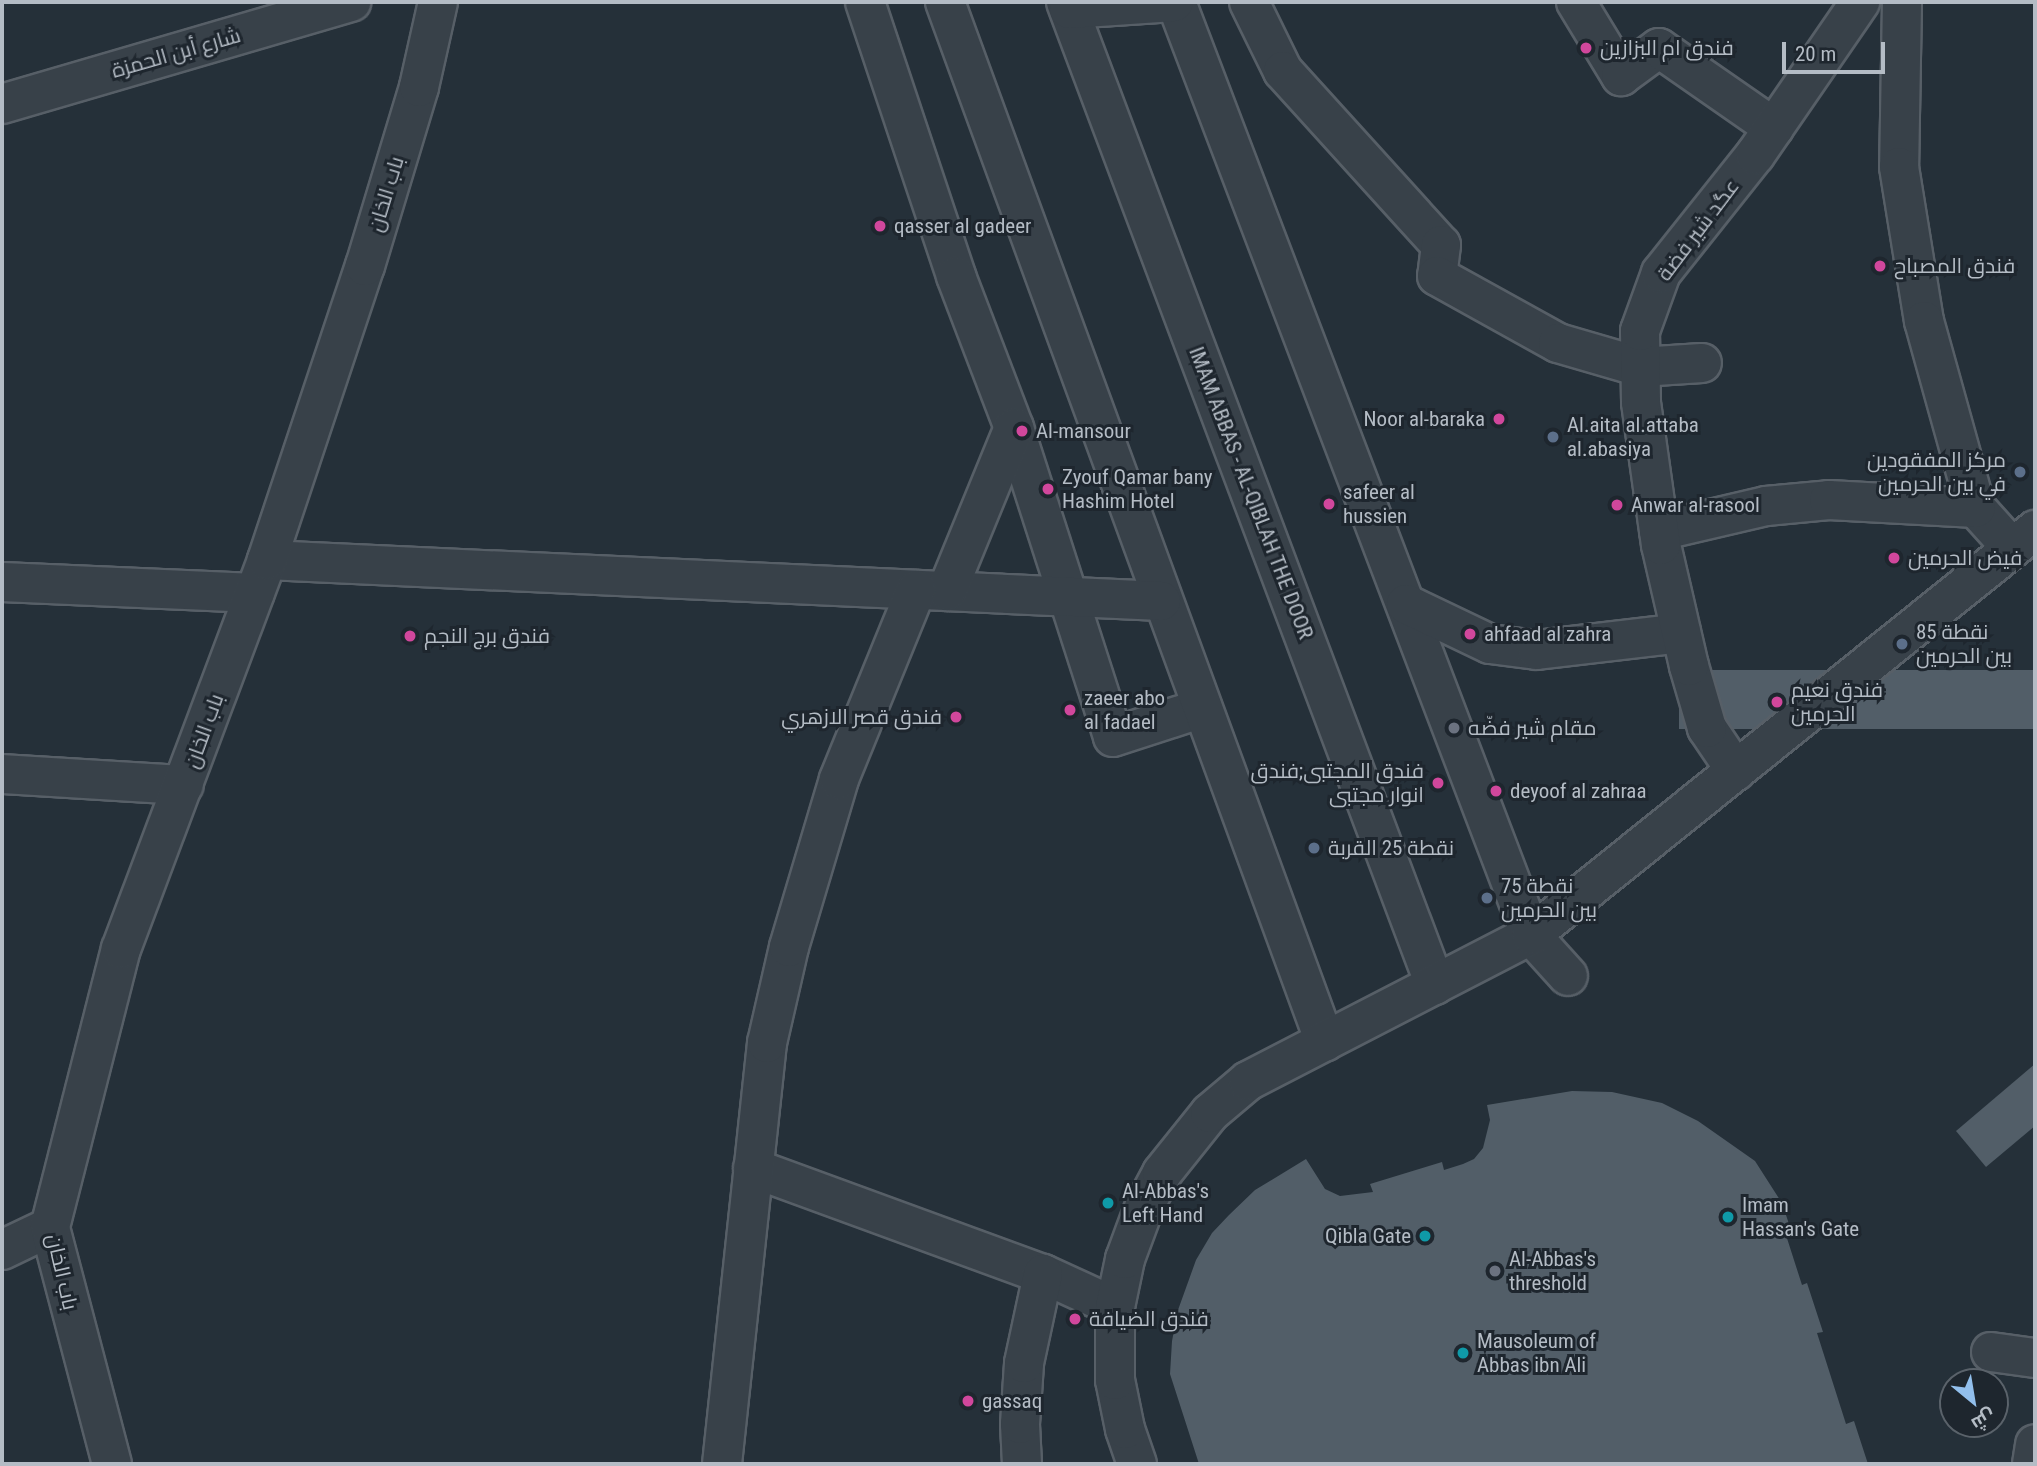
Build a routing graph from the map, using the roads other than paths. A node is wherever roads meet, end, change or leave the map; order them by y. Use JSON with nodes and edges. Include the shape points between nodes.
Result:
{"nodes":[{"id":1,"x":351,"y":2,"type":"edge"},
{"id":2,"x":438,"y":2,"type":"edge"},
{"id":3,"x":865,"y":2,"type":"edge"},
{"id":4,"x":945,"y":2,"type":"edge"},
{"id":5,"x":1175,"y":2,"type":"edge"},
{"id":6,"x":1250,"y":2,"type":"edge"},
{"id":7,"x":1576,"y":2,"type":"edge"},
{"id":8,"x":1860,"y":2,"type":"edge"},
{"id":9,"x":1902,"y":2,"type":"edge"},
{"id":10,"x":1068,"y":5,"type":"edge"},
{"id":11,"x":2,"y":104,"type":"edge"},
{"id":12,"x":1774,"y":128,"type":"junction"},
{"id":13,"x":1702,"y":363,"type":"dead end"},
{"id":14,"x":1640,"y":367,"type":"junction"},
{"id":15,"x":1014,"y":428,"type":"junction"},
{"id":16,"x":1976,"y":508,"type":"junction"},
{"id":17,"x":1659,"y":531,"type":"junction"},
{"id":18,"x":2024,"y":539,"type":"edge"},
{"id":19,"x":261,"y":577,"type":"junction"},
{"id":20,"x":2,"y":582,"type":"edge"},
{"id":21,"x":931,"y":591,"type":"junction"},
{"id":22,"x":1067,"y":597,"type":"junction"},
{"id":23,"x":1161,"y":601,"type":"junction"},
{"id":24,"x":1406,"y":604,"type":"junction"},
{"id":25,"x":1681,"y":633,"type":"junction"},
{"id":26,"x":1202,"y":708,"type":"junction"},
{"id":27,"x":1736,"y":771,"type":"junction"},
{"id":28,"x":2,"y":774,"type":"edge"},
{"id":29,"x":184,"y":785,"type":"junction"},
{"id":30,"x":1531,"y":935,"type":"junction"},
{"id":31,"x":1567,"y":976,"type":"dead end"},
{"id":32,"x":1435,"y":985,"type":"junction"},
{"id":33,"x":1325,"y":1042,"type":"junction"},
{"id":34,"x":753,"y":1168,"type":"junction"},
{"id":35,"x":50,"y":1227,"type":"junction"},
{"id":36,"x":2,"y":1250,"type":"edge"},
{"id":37,"x":1043,"y":1274,"type":"junction"},
{"id":38,"x":1115,"y":1307,"type":"junction"},
{"id":39,"x":1990,"y":1352,"type":"dead end"},
{"id":40,"x":2035,"y":1358,"type":"edge"},
{"id":41,"x":2035,"y":1444,"type":"edge"},
{"id":42,"x":112,"y":1464,"type":"edge"},
{"id":43,"x":722,"y":1464,"type":"edge"},
{"id":44,"x":1022,"y":1464,"type":"edge"},
{"id":45,"x":1137,"y":1464,"type":"edge"},
{"id":46,"x":2032,"y":1464,"type":"edge"}],
"edges":[{"from":1,"to":11,"type":"street","name":"شارع أبن الحمزة"},
{"from":2,"to":19,"type":"street","name":"باب الخان","via":[[419,88],[365,266]]},
{"from":3,"to":15,"type":"street","via":[[956,276]]},
{"from":4,"to":23,"type":"street"},
{"from":5,"to":10,"type":"street"},
{"from":5,"to":24,"type":"street"},
{"from":6,"to":14,"type":"street","via":[[1283,71],[1441,245],[1437,276],[1558,343]]},
{"from":7,"to":12,"type":"street","via":[[1621,76],[1659,48]]},
{"from":8,"to":12,"type":"street","name":"عگد شير فضة"},
{"from":9,"to":16,"type":"street","via":[[1899,167],[1924,321]]},
{"from":10,"to":32,"type":"street","name":"IMAM ABBAS - AL-QIBLAH THE DOOR"},
{"from":12,"to":14,"type":"street","name":"عگد شير فضة","via":[[1661,273],[1640,331]]},
{"from":13,"to":14,"type":"street"},
{"from":14,"to":17,"type":"street","name":"عگد شير فضة"},
{"from":15,"to":21,"type":"street"},
{"from":15,"to":22,"type":"street"},
{"from":16,"to":17,"type":"street","via":[[1829,500],[1766,506]]},
{"from":16,"to":18,"type":"street"},
{"from":17,"to":25,"type":"street","name":"عگد شير فضة"},
{"from":18,"to":27,"type":"street"},
{"from":19,"to":20,"type":"street"},
{"from":19,"to":21,"type":"street"},
{"from":19,"to":29,"type":"street","name":"باب الخان"},
{"from":21,"to":22,"type":"street"},
{"from":21,"to":34,"type":"street","via":[[839,779],[789,947],[767,1043]]},
{"from":22,"to":23,"type":"street"},
{"from":22,"to":26,"type":"street","via":[[1113,737]]},
{"from":23,"to":26,"type":"street"},
{"from":24,"to":25,"type":"street","via":[[1490,644],[1536,650]]},
{"from":24,"to":30,"type":"street"},
{"from":25,"to":27,"type":"street","name":"عگد شير فضة","via":[[1707,728]]},
{"from":26,"to":33,"type":"street"},
{"from":27,"to":30,"type":"street"},
{"from":28,"to":29,"type":"street"},
{"from":29,"to":35,"type":"street","name":"باب الخان","via":[[121,949]]},
{"from":30,"to":31,"type":"street"},
{"from":30,"to":32,"type":"street"},
{"from":32,"to":33,"type":"street"},
{"from":33,"to":38,"type":"street","via":[[1248,1081],[1185,1140],[1162,1173],[1133,1232]]},
{"from":34,"to":37,"type":"street"},
{"from":34,"to":43,"type":"street"},
{"from":35,"to":36,"type":"street"},
{"from":35,"to":42,"type":"street","name":"باب الخان"},
{"from":37,"to":38,"type":"street"},
{"from":37,"to":44,"type":"street","via":[[1024,1363]]},
{"from":38,"to":45,"type":"street","via":[[1115,1380]]},
{"from":39,"to":40,"type":"street"},
{"from":41,"to":46,"type":"street"}]}
